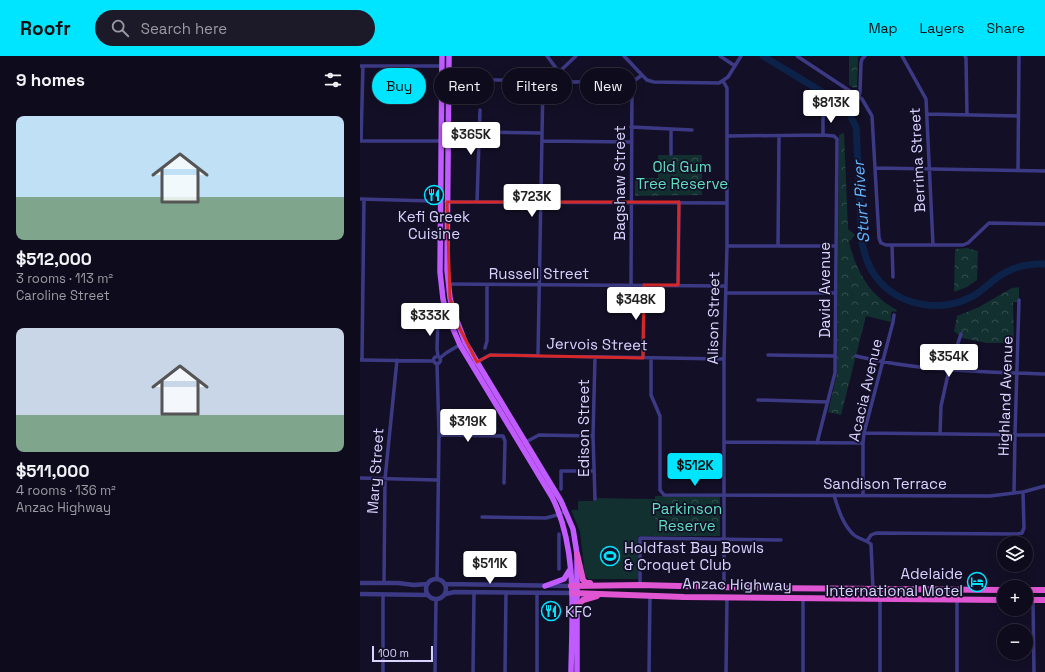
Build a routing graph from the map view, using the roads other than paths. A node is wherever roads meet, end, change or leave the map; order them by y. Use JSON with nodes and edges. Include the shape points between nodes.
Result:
{"nodes":[{"id":1,"x":442,"y":56,"type":"edge"},
{"id":2,"x":449,"y":56,"type":"edge"},
{"id":3,"x":548,"y":56,"type":"edge"},
{"id":4,"x":576,"y":56,"type":"edge"},
{"id":5,"x":624,"y":56,"type":"edge"},
{"id":6,"x":720,"y":56,"type":"edge"},
{"id":7,"x":741,"y":56,"type":"edge"},
{"id":8,"x":798,"y":56,"type":"edge"},
{"id":9,"x":865,"y":56,"type":"edge"},
{"id":10,"x":902,"y":56,"type":"edge"},
{"id":11,"x":965,"y":56,"type":"edge"},
{"id":12,"x":1019,"y":56,"type":"edge"},
{"id":13,"x":362,"y":66,"type":"edge"},
{"id":14,"x":442,"y":66,"type":"joint"},
{"id":15,"x":735,"y":66,"type":"junction"},
{"id":16,"x":449,"y":68,"type":"edge"},
{"id":17,"x":557,"y":68,"type":"edge"},
{"id":18,"x":564,"y":68,"type":"edge"},
{"id":19,"x":642,"y":75,"type":"junction"},
{"id":20,"x":636,"y":79,"type":"edge"},
{"id":21,"x":723,"y":81,"type":"junction"},
{"id":22,"x":859,"y":96,"type":"junction"},
{"id":23,"x":442,"y":104,"type":"edge"},
{"id":24,"x":449,"y":104,"type":"edge"},
{"id":25,"x":543,"y":104,"type":"edge"},
{"id":26,"x":632,"y":104,"type":"edge"},
{"id":27,"x":480,"y":110,"type":"dead end"},
{"id":28,"x":826,"y":110,"type":"dead end"},
{"id":29,"x":927,"y":114,"type":"junction"},
{"id":30,"x":967,"y":115,"type":"junction"},
{"id":31,"x":1018,"y":116,"type":"junction"},
{"id":32,"x":631,"y":127,"type":"junction"},
{"id":33,"x":671,"y":129,"type":"junction"},
{"id":34,"x":692,"y":130,"type":"dead end"},
{"id":35,"x":480,"y":132,"type":"junction"},
{"id":36,"x":542,"y":133,"type":"junction"},
{"id":37,"x":823,"y":135,"type":"junction"},
{"id":38,"x":728,"y":136,"type":"junction"},
{"id":39,"x":779,"y":136,"type":"junction"},
{"id":40,"x":441,"y":141,"type":"junction"},
{"id":41,"x":542,"y":141,"type":"junction"},
{"id":42,"x":631,"y":142,"type":"junction"},
{"id":43,"x":671,"y":154,"type":"dead end"},
{"id":44,"x":875,"y":168,"type":"junction"},
{"id":45,"x":929,"y":169,"type":"junction"},
{"id":46,"x":1018,"y":170,"type":"junction"},
{"id":47,"x":1045,"y":171,"type":"edge"},
{"id":48,"x":362,"y":199,"type":"edge"},
{"id":49,"x":431,"y":200,"type":"dead end"},
{"id":50,"x":440,"y":202,"type":"junction"},
{"id":51,"x":447,"y":202,"type":"junction"},
{"id":52,"x":478,"y":202,"type":"junction"},
{"id":53,"x":631,"y":202,"type":"junction"},
{"id":54,"x":679,"y":202,"type":"junction"},
{"id":55,"x":540,"y":203,"type":"junction"},
{"id":56,"x":727,"y":203,"type":"junction"},
{"id":57,"x":1045,"y":224,"type":"edge"},
{"id":58,"x":892,"y":245,"type":"junction"},
{"id":59,"x":933,"y":245,"type":"junction"},
{"id":60,"x":727,"y":246,"type":"junction"},
{"id":61,"x":778,"y":246,"type":"junction"},
{"id":62,"x":836,"y":246,"type":"junction"},
{"id":63,"x":893,"y":277,"type":"dead end"},
{"id":64,"x":448,"y":284,"type":"junction"},
{"id":65,"x":539,"y":284,"type":"junction"},
{"id":66,"x":487,"y":285,"type":"junction"},
{"id":67,"x":631,"y":285,"type":"junction"},
{"id":68,"x":644,"y":285,"type":"junction"},
{"id":69,"x":678,"y":285,"type":"junction"},
{"id":70,"x":726,"y":286,"type":"junction"},
{"id":71,"x":726,"y":293,"type":"junction"},
{"id":72,"x":836,"y":293,"type":"junction"},
{"id":73,"x":1020,"y":300,"type":"dead end"},
{"id":74,"x":894,"y":315,"type":"dead end"},
{"id":75,"x":438,"y":318,"type":"dead end"},
{"id":76,"x":961,"y":334,"type":"dead end"},
{"id":77,"x":462,"y":344,"type":"junction"},
{"id":78,"x":485,"y":348,"type":"dead end"},
{"id":79,"x":538,"y":355,"type":"junction"},
{"id":80,"x":768,"y":356,"type":"dead end"},
{"id":81,"x":835,"y":356,"type":"junction"},
{"id":82,"x":856,"y":356,"type":"dead end"},
{"id":83,"x":439,"y":357,"type":"junction"},
{"id":84,"x":594,"y":357,"type":"junction"},
{"id":85,"x":643,"y":358,"type":"junction"},
{"id":86,"x":651,"y":358,"type":"junction"},
{"id":87,"x":724,"y":359,"type":"junction"},
{"id":88,"x":361,"y":360,"type":"edge"},
{"id":89,"x":397,"y":360,"type":"junction"},
{"id":90,"x":433,"y":361,"type":"junction"},
{"id":91,"x":477,"y":362,"type":"junction"},
{"id":92,"x":883,"y":363,"type":"junction"},
{"id":93,"x":438,"y":364,"type":"junction"},
{"id":94,"x":471,"y":365,"type":"junction"},
{"id":95,"x":950,"y":370,"type":"junction"},
{"id":96,"x":1018,"y":373,"type":"junction"},
{"id":97,"x":1045,"y":374,"type":"edge"},
{"id":98,"x":758,"y":400,"type":"dead end"},
{"id":99,"x":828,"y":402,"type":"junction"},
{"id":100,"x":864,"y":434,"type":"junction"},
{"id":101,"x":940,"y":434,"type":"junction"},
{"id":102,"x":1015,"y":434,"type":"junction"},
{"id":103,"x":438,"y":435,"type":"junction"},
{"id":104,"x":1045,"y":435,"type":"edge"},
{"id":105,"x":593,"y":436,"type":"junction"},
{"id":106,"x":724,"y":442,"type":"junction"},
{"id":107,"x":863,"y":442,"type":"junction"},
{"id":108,"x":817,"y":443,"type":"junction"},
{"id":109,"x":523,"y":444,"type":"junction"},
{"id":110,"x":594,"y":471,"type":"junction"},
{"id":111,"x":360,"y":478,"type":"edge"},
{"id":112,"x":385,"y":479,"type":"junction"},
{"id":113,"x":437,"y":480,"type":"junction"},
{"id":114,"x":504,"y":483,"type":"dead end"},
{"id":115,"x":1045,"y":486,"type":"edge"},
{"id":116,"x":561,"y":489,"type":"dead end"},
{"id":117,"x":1023,"y":492,"type":"junction"},
{"id":118,"x":1014,"y":493,"type":"junction"},
{"id":119,"x":724,"y":494,"type":"junction"},
{"id":120,"x":834,"y":495,"type":"junction"},
{"id":121,"x":863,"y":495,"type":"junction"},
{"id":122,"x":595,"y":499,"type":"dead end"},
{"id":123,"x":566,"y":511,"type":"junction"},
{"id":124,"x":560,"y":514,"type":"junction"},
{"id":125,"x":482,"y":517,"type":"dead end"},
{"id":126,"x":559,"y":534,"type":"dead end"},
{"id":127,"x":724,"y":539,"type":"junction"},
{"id":128,"x":781,"y":540,"type":"dead end"},
{"id":129,"x":867,"y":541,"type":"junction"},
{"id":130,"x":559,"y":547,"type":"junction"},
{"id":131,"x":568,"y":547,"type":"junction"},
{"id":132,"x":577,"y":554,"type":"junction"},
{"id":133,"x":559,"y":569,"type":"dead end"},
{"id":134,"x":570,"y":569,"type":"junction"},
{"id":135,"x":437,"y":579,"type":"junction"},
{"id":136,"x":360,"y":583,"type":"edge"},
{"id":137,"x":384,"y":583,"type":"junction"},
{"id":138,"x":427,"y":584,"type":"junction"},
{"id":139,"x":446,"y":584,"type":"junction"},
{"id":140,"x":599,"y":585,"type":"junction"},
{"id":141,"x":640,"y":585,"type":"junction"},
{"id":142,"x":545,"y":586,"type":"junction"},
{"id":143,"x":574,"y":586,"type":"junction"},
{"id":144,"x":677,"y":587,"type":"junction"},
{"id":145,"x":692,"y":587,"type":"junction"},
{"id":146,"x":724,"y":588,"type":"junction"},
{"id":147,"x":757,"y":588,"type":"junction"},
{"id":148,"x":769,"y":588,"type":"junction"},
{"id":149,"x":872,"y":589,"type":"junction"},
{"id":150,"x":921,"y":589,"type":"junction"},
{"id":151,"x":907,"y":590,"type":"junction"},
{"id":152,"x":997,"y":590,"type":"edge"},
{"id":153,"x":1033,"y":590,"type":"edge"},
{"id":154,"x":1045,"y":590,"type":"edge"},
{"id":155,"x":474,"y":593,"type":"junction"},
{"id":156,"x":506,"y":593,"type":"junction"},
{"id":157,"x":537,"y":593,"type":"junction"},
{"id":158,"x":360,"y":594,"type":"edge"},
{"id":159,"x":446,"y":594,"type":"junction"},
{"id":160,"x":575,"y":594,"type":"junction"},
{"id":161,"x":604,"y":594,"type":"junction"},
{"id":162,"x":383,"y":595,"type":"junction"},
{"id":163,"x":427,"y":595,"type":"junction"},
{"id":164,"x":650,"y":595,"type":"junction"},
{"id":165,"x":684,"y":597,"type":"junction"},
{"id":166,"x":694,"y":597,"type":"junction"},
{"id":167,"x":727,"y":598,"type":"junction"},
{"id":168,"x":762,"y":598,"type":"junction"},
{"id":169,"x":770,"y":598,"type":"junction"},
{"id":170,"x":803,"y":598,"type":"junction"},
{"id":171,"x":880,"y":599,"type":"junction"},
{"id":172,"x":913,"y":599,"type":"junction"},
{"id":173,"x":436,"y":600,"type":"junction"},
{"id":174,"x":921,"y":600,"type":"junction"},
{"id":175,"x":957,"y":600,"type":"junction"},
{"id":176,"x":997,"y":600,"type":"edge"},
{"id":177,"x":1033,"y":600,"type":"joint"},
{"id":178,"x":1045,"y":600,"type":"edge"},
{"id":179,"x":577,"y":606,"type":"junction"},
{"id":180,"x":382,"y":672,"type":"edge"},
{"id":181,"x":435,"y":672,"type":"edge"},
{"id":182,"x":473,"y":672,"type":"edge"},
{"id":183,"x":505,"y":672,"type":"edge"},
{"id":184,"x":537,"y":672,"type":"edge"},
{"id":185,"x":571,"y":672,"type":"edge"},
{"id":186,"x":577,"y":672,"type":"edge"},
{"id":187,"x":649,"y":672,"type":"edge"},
{"id":188,"x":726,"y":672,"type":"edge"},
{"id":189,"x":803,"y":672,"type":"edge"},
{"id":190,"x":880,"y":672,"type":"edge"},
{"id":191,"x":957,"y":672,"type":"edge"},
{"id":192,"x":1034,"y":672,"type":"edge"}],
"edges":[{"from":1,"to":14,"type":"main road"},
{"from":2,"to":16,"type":"main road"},
{"from":3,"to":17,"type":"street"},
{"from":4,"to":18,"type":"street"},
{"from":5,"to":19,"type":"street"},
{"from":6,"to":15,"type":"street"},
{"from":7,"to":15,"type":"street"},
{"from":8,"to":22,"type":"street"},
{"from":9,"to":22,"type":"street","via":[[861,62]]},
{"from":10,"to":29,"type":"street","name":"Berrima Street","via":[[926,99]]},
{"from":11,"to":30,"type":"street"},
{"from":12,"to":31,"type":"street"},
{"from":13,"to":14,"type":"street"},
{"from":13,"to":40,"type":"street","via":[[361,140]]},
{"from":15,"to":21,"type":"street","via":[[728,78]]},
{"from":19,"to":20,"type":"street"},
{"from":19,"to":21,"type":"street","via":[[654,82]]},
{"from":21,"to":38,"type":"street","name":"Alison Street","via":[[727,88]]},
{"from":22,"to":44,"type":"street","via":[[872,116]]},
{"from":23,"to":40,"type":"main road"},
{"from":24,"to":51,"type":"main road"},
{"from":25,"to":36,"type":"street"},
{"from":26,"to":32,"type":"street","name":"Bagshaw Street"},
{"from":27,"to":35,"type":"street"},
{"from":28,"to":37,"type":"street","via":[[823,118]]},
{"from":29,"to":30,"type":"street"},
{"from":29,"to":45,"type":"street","name":"Berrima Street"},
{"from":30,"to":31,"type":"street"},
{"from":31,"to":46,"type":"street"},
{"from":32,"to":33,"type":"street"},
{"from":32,"to":42,"type":"street","name":"Bagshaw Street"},
{"from":33,"to":34,"type":"street"},
{"from":33,"to":43,"type":"street"},
{"from":35,"to":36,"type":"street"},
{"from":35,"to":52,"type":"street"},
{"from":36,"to":41,"type":"street"},
{"from":37,"to":39,"type":"street"},
{"from":37,"to":62,"type":"street","name":"David Avenue","via":[[834,136],[837,141]]},
{"from":38,"to":39,"type":"street"},
{"from":38,"to":56,"type":"street","name":"Alison Street"},
{"from":39,"to":61,"type":"street"},
{"from":40,"to":50,"type":"main road"},
{"from":41,"to":42,"type":"street"},
{"from":41,"to":55,"type":"street"},
{"from":42,"to":53,"type":"street","name":"Bagshaw Street"},
{"from":44,"to":45,"type":"street"},
{"from":44,"to":58,"type":"street","via":[[879,241]]},
{"from":45,"to":46,"type":"street"},
{"from":45,"to":59,"type":"street","name":"Berrima Street"},
{"from":46,"to":47,"type":"street"},
{"from":48,"to":49,"type":"street"},
{"from":48,"to":88,"type":"street"},
{"from":50,"to":51,"type":"street"},
{"from":50,"to":77,"type":"main road","via":[[442,291],[447,315]]},
{"from":51,"to":52,"type":"street"},
{"from":51,"to":64,"type":"main road"},
{"from":52,"to":55,"type":"street"},
{"from":53,"to":54,"type":"street"},
{"from":53,"to":55,"type":"street"},
{"from":53,"to":67,"type":"street","name":"Bagshaw Street"},
{"from":54,"to":56,"type":"street"},
{"from":54,"to":69,"type":"street"},
{"from":55,"to":65,"type":"street"},
{"from":56,"to":60,"type":"street","name":"Alison Street"},
{"from":57,"to":59,"type":"street","via":[[989,224],[966,244]]},
{"from":58,"to":59,"type":"street"},
{"from":58,"to":63,"type":"street"},
{"from":60,"to":61,"type":"street"},
{"from":60,"to":70,"type":"street","name":"Alison Street"},
{"from":61,"to":62,"type":"street"},
{"from":62,"to":72,"type":"street","name":"David Avenue"},
{"from":64,"to":66,"type":"street","name":"Russell Street"},
{"from":64,"to":77,"type":"main road"},
{"from":65,"to":66,"type":"street","name":"Russell Street"},
{"from":65,"to":67,"type":"street","name":"Russell Street"},
{"from":65,"to":79,"type":"street"},
{"from":66,"to":78,"type":"street"},
{"from":67,"to":68,"type":"street","name":"Russell Street"},
{"from":68,"to":69,"type":"street","name":"Russell Street"},
{"from":68,"to":85,"type":"street"},
{"from":69,"to":70,"type":"street","name":"Russell Street"},
{"from":70,"to":71,"type":"street","name":"Alison Street"},
{"from":71,"to":72,"type":"street"},
{"from":71,"to":87,"type":"street","name":"Alison Street"},
{"from":72,"to":81,"type":"street","name":"David Avenue"},
{"from":73,"to":96,"type":"street","name":"Highland Avenue"},
{"from":74,"to":92,"type":"street","name":"Acacia Avenue"},
{"from":75,"to":83,"type":"street"},
{"from":76,"to":95,"type":"street"},
{"from":77,"to":83,"type":"street"},
{"from":77,"to":91,"type":"main road"},
{"from":77,"to":94,"type":"main road"},
{"from":79,"to":84,"type":"street","name":"Jervois Street"},
{"from":79,"to":91,"type":"street","name":"Jervois Street","via":[[490,355]]},
{"from":80,"to":81,"type":"street"},
{"from":81,"to":99,"type":"street","name":"David Avenue","via":[[835,373]]},
{"from":82,"to":92,"type":"street"},
{"from":83,"to":90,"type":"street"},
{"from":83,"to":93,"type":"street"},
{"from":84,"to":85,"type":"street","name":"Jervois Street"},
{"from":84,"to":105,"type":"street","name":"Edison Street"},
{"from":85,"to":86,"type":"street","name":"Jervois Street"},
{"from":86,"to":87,"type":"street","name":"Jervois Street"},
{"from":86,"to":119,"type":"street","name":"Sandison Terrace","via":[[651,395],[660,416],[662,494]]},
{"from":87,"to":106,"type":"street","name":"Alison Street"},
{"from":88,"to":89,"type":"street"},
{"from":89,"to":90,"type":"street"},
{"from":89,"to":112,"type":"street","name":"Mary Street"},
{"from":90,"to":93,"type":"street"},
{"from":91,"to":94,"type":"street","name":"Jervois Street"},
{"from":91,"to":109,"type":"main road"},
{"from":92,"to":95,"type":"street"},
{"from":92,"to":100,"type":"street","name":"Acacia Avenue"},
{"from":93,"to":103,"type":"street"},
{"from":94,"to":109,"type":"main road"},
{"from":95,"to":96,"type":"street"},
{"from":95,"to":101,"type":"street","via":[[941,406]]},
{"from":96,"to":97,"type":"street"},
{"from":96,"to":102,"type":"street","name":"Highland Avenue"},
{"from":98,"to":99,"type":"street"},
{"from":99,"to":108,"type":"street","name":"David Avenue"},
{"from":100,"to":101,"type":"street"},
{"from":100,"to":107,"type":"street","name":"Acacia Avenue"},
{"from":101,"to":102,"type":"street"},
{"from":102,"to":104,"type":"street"},
{"from":102,"to":118,"type":"street","name":"Highland Avenue"},
{"from":103,"to":113,"type":"street"},
{"from":103,"to":114,"type":"street","via":[[504,436]]},
{"from":105,"to":109,"type":"street","via":[[539,435]]},
{"from":105,"to":110,"type":"street","name":"Edison Street"},
{"from":106,"to":108,"type":"street"},
{"from":106,"to":119,"type":"street","name":"Alison Street"},
{"from":107,"to":108,"type":"street"},
{"from":107,"to":121,"type":"street","name":"Acacia Avenue"},
{"from":109,"to":123,"type":"main road","via":[[558,494]]},
{"from":109,"to":124,"type":"main road"},
{"from":110,"to":116,"type":"street","via":[[561,471]]},
{"from":110,"to":122,"type":"street","name":"Edison Street"},
{"from":111,"to":112,"type":"street"},
{"from":112,"to":113,"type":"street"},
{"from":112,"to":137,"type":"street","name":"Mary Street"},
{"from":113,"to":135,"type":"street"},
{"from":115,"to":117,"type":"street","name":"Sandison Terrace"},
{"from":117,"to":118,"type":"street","name":"Sandison Terrace"},
{"from":117,"to":129,"type":"street","via":[[1022,533],[876,533]]},
{"from":118,"to":121,"type":"street","name":"Sandison Terrace","via":[[990,496]]},
{"from":119,"to":120,"type":"street","name":"Sandison Terrace"},
{"from":119,"to":127,"type":"street","name":"Alison Street"},
{"from":120,"to":121,"type":"street","name":"Sandison Terrace"},
{"from":120,"to":129,"type":"street","via":[[845,524],[854,535]]},
{"from":123,"to":124,"type":"street"},
{"from":123,"to":132,"type":"main road","via":[[573,529]]},
{"from":124,"to":125,"type":"street","via":[[546,518]]},
{"from":124,"to":131,"type":"main road"},
{"from":126,"to":130,"type":"street"},
{"from":127,"to":128,"type":"street"},
{"from":127,"to":141,"type":"street","via":[[640,538]]},
{"from":127,"to":146,"type":"street","name":"Alison Street"},
{"from":129,"to":149,"type":"street","via":[[872,549]]},
{"from":130,"to":131,"type":"street"},
{"from":130,"to":133,"type":"street"},
{"from":131,"to":134,"type":"main road"},
{"from":132,"to":140,"type":"highway","via":[[583,580]]},
{"from":132,"to":143,"type":"main road"},
{"from":134,"to":142,"type":"main road","via":[[564,579]]},
{"from":134,"to":143,"type":"main road"},
{"from":135,"to":138,"type":"street"},
{"from":135,"to":139,"type":"street"},
{"from":136,"to":137,"type":"street"},
{"from":137,"to":138,"type":"street","via":[[414,586]]},
{"from":138,"to":163,"type":"street"},
{"from":139,"to":142,"type":"street","name":"Anzac Highway"},
{"from":139,"to":159,"type":"street"},
{"from":140,"to":141,"type":"highway","name":"Anzac Highway"},
{"from":140,"to":143,"type":"highway","name":"Anzac Highway"},
{"from":141,"to":144,"type":"highway","name":"Anzac Highway"},
{"from":142,"to":143,"type":"street","name":"Anzac Highway"},
{"from":143,"to":160,"type":"main road"},
{"from":144,"to":145,"type":"highway","name":"Anzac Highway"},
{"from":144,"to":165,"type":"highway","via":[[684,590]]},
{"from":145,"to":146,"type":"highway","name":"Anzac Highway"},
{"from":145,"to":166,"type":"highway","via":[[690,592]]},
{"from":146,"to":147,"type":"highway","name":"Anzac Highway"},
{"from":147,"to":148,"type":"highway","name":"Anzac Highway"},
{"from":147,"to":168,"type":"highway","via":[[762,591]]},
{"from":148,"to":149,"type":"highway","name":"Anzac Highway"},
{"from":148,"to":169,"type":"highway"},
{"from":149,"to":151,"type":"highway","name":"Anzac Highway"},
{"from":150,"to":151,"type":"highway","name":"Anzac Highway"},
{"from":150,"to":152,"type":"highway","name":"Anzac Highway"},
{"from":150,"to":174,"type":"highway"},
{"from":151,"to":172,"type":"highway","via":[[914,593]]},
{"from":153,"to":154,"type":"highway"},
{"from":155,"to":156,"type":"street","name":"Anzac Highway"},
{"from":155,"to":159,"type":"street","name":"Anzac Highway"},
{"from":155,"to":182,"type":"street"},
{"from":156,"to":157,"type":"street","name":"Anzac Highway"},
{"from":156,"to":183,"type":"street"},
{"from":157,"to":160,"type":"street","name":"Anzac Highway"},
{"from":157,"to":184,"type":"street"},
{"from":158,"to":162,"type":"street"},
{"from":159,"to":173,"type":"street","via":[[442,599]]},
{"from":160,"to":161,"type":"highway","name":"Anzac Highway"},
{"from":160,"to":179,"type":"main road"},
{"from":160,"to":185,"type":"main road"},
{"from":161,"to":164,"type":"highway","name":"Anzac Highway"},
{"from":161,"to":179,"type":"highway","via":[[583,600]]},
{"from":162,"to":163,"type":"street"},
{"from":162,"to":180,"type":"street"},
{"from":163,"to":173,"type":"street"},
{"from":164,"to":165,"type":"highway","name":"Anzac Highway"},
{"from":164,"to":187,"type":"street"},
{"from":165,"to":166,"type":"highway","name":"Anzac Highway"},
{"from":166,"to":167,"type":"highway","name":"Anzac Highway"},
{"from":167,"to":168,"type":"highway","name":"Anzac Highway"},
{"from":167,"to":188,"type":"street"},
{"from":168,"to":169,"type":"highway","name":"Anzac Highway"},
{"from":169,"to":170,"type":"highway","name":"Anzac Highway"},
{"from":170,"to":171,"type":"highway","name":"Anzac Highway"},
{"from":170,"to":189,"type":"street"},
{"from":171,"to":172,"type":"highway","name":"Anzac Highway"},
{"from":171,"to":190,"type":"street"},
{"from":172,"to":174,"type":"highway","name":"Anzac Highway"},
{"from":173,"to":181,"type":"street"},
{"from":174,"to":175,"type":"highway","name":"Anzac Highway"},
{"from":175,"to":176,"type":"highway","name":"Anzac Highway"},
{"from":175,"to":191,"type":"street"},
{"from":177,"to":178,"type":"highway"},
{"from":177,"to":192,"type":"street"},
{"from":179,"to":186,"type":"main road"}]}
